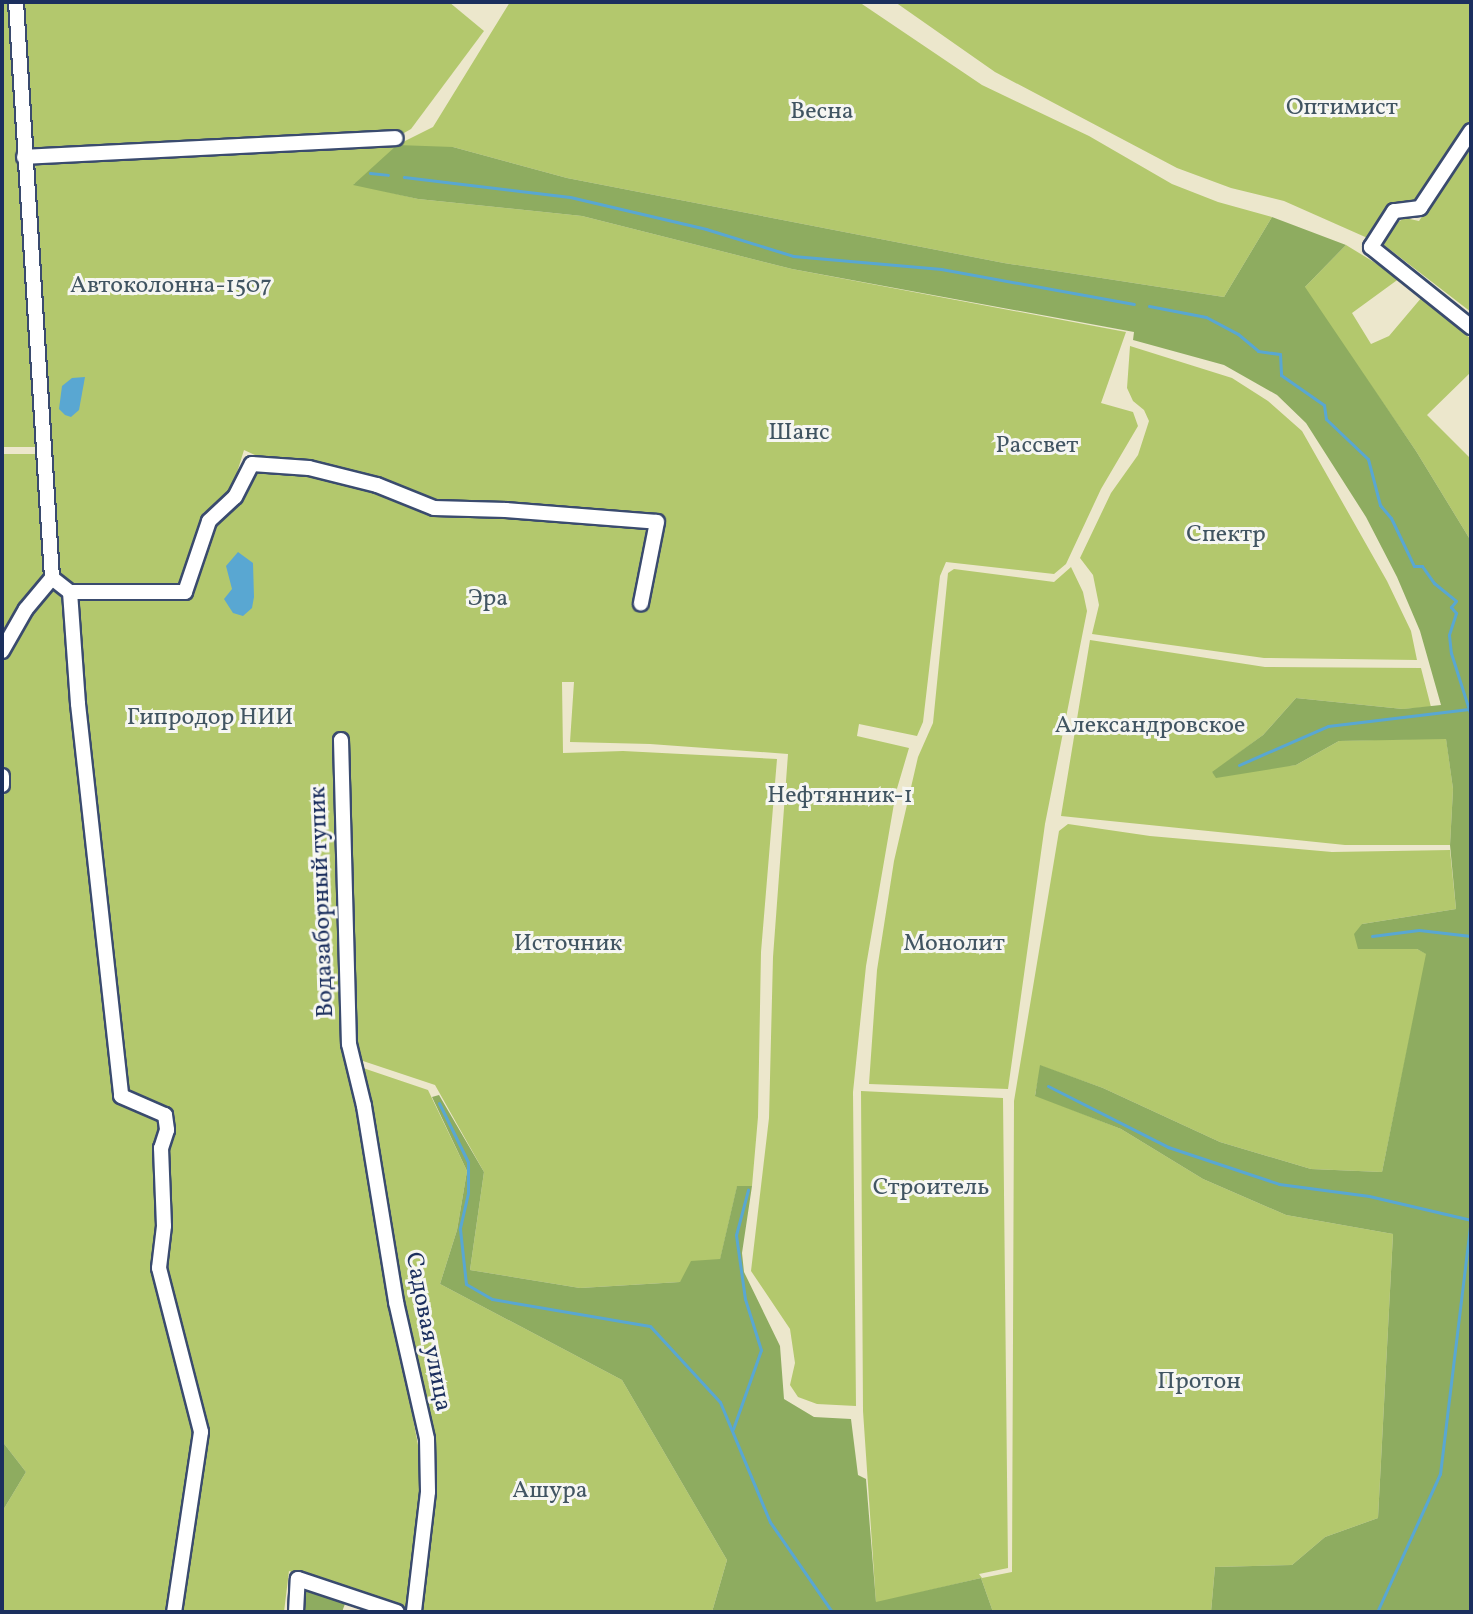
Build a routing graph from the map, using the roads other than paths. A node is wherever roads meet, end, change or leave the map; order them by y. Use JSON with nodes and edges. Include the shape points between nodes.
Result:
{"nodes":[{"id":1,"x":16,"y":2,"type":"edge"},
{"id":2,"x":1471,"y":131,"type":"edge"},
{"id":3,"x":396,"y":138,"type":"dead end"},
{"id":4,"x":24,"y":157,"type":"junction"},
{"id":5,"x":1471,"y":327,"type":"edge"},
{"id":6,"x":52,"y":578,"type":"junction"},
{"id":7,"x":70,"y":592,"type":"junction"},
{"id":8,"x":641,"y":603,"type":"dead end"},
{"id":9,"x":2,"y":651,"type":"edge"},
{"id":10,"x":341,"y":740,"type":"dead end"},
{"id":11,"x":2,"y":776,"type":"edge"},
{"id":12,"x":2,"y":785,"type":"edge"},
{"id":13,"x":353,"y":1063,"type":"joint"},
{"id":14,"x":174,"y":1612,"type":"edge"},
{"id":15,"x":296,"y":1612,"type":"edge"},
{"id":16,"x":397,"y":1612,"type":"edge"},
{"id":17,"x":414,"y":1612,"type":"edge"}],
"edges":[{"from":1,"to":4,"type":"street"},
{"from":2,"to":5,"type":"street","via":[[1420,208],[1394,211],[1371,247]]},
{"from":3,"to":4,"type":"street"},
{"from":4,"to":6,"type":"street"},
{"from":6,"to":7,"type":"street"},
{"from":6,"to":9,"type":"street"},
{"from":7,"to":8,"type":"street","via":[[185,592],[209,521],[235,497],[252,464],[309,468],[377,485],[434,508],[657,522]]},
{"from":7,"to":14,"type":"street","via":[[121,1096],[165,1115],[159,1268],[201,1432]]},
{"from":10,"to":13,"type":"street","name":"Водазаборный тупик"},
{"from":11,"to":12,"type":"street"},
{"from":13,"to":17,"type":"street","name":"Садовая улица","via":[[427,1439],[428,1492]]},
{"from":15,"to":16,"type":"street","via":[[298,1579]]}]}
